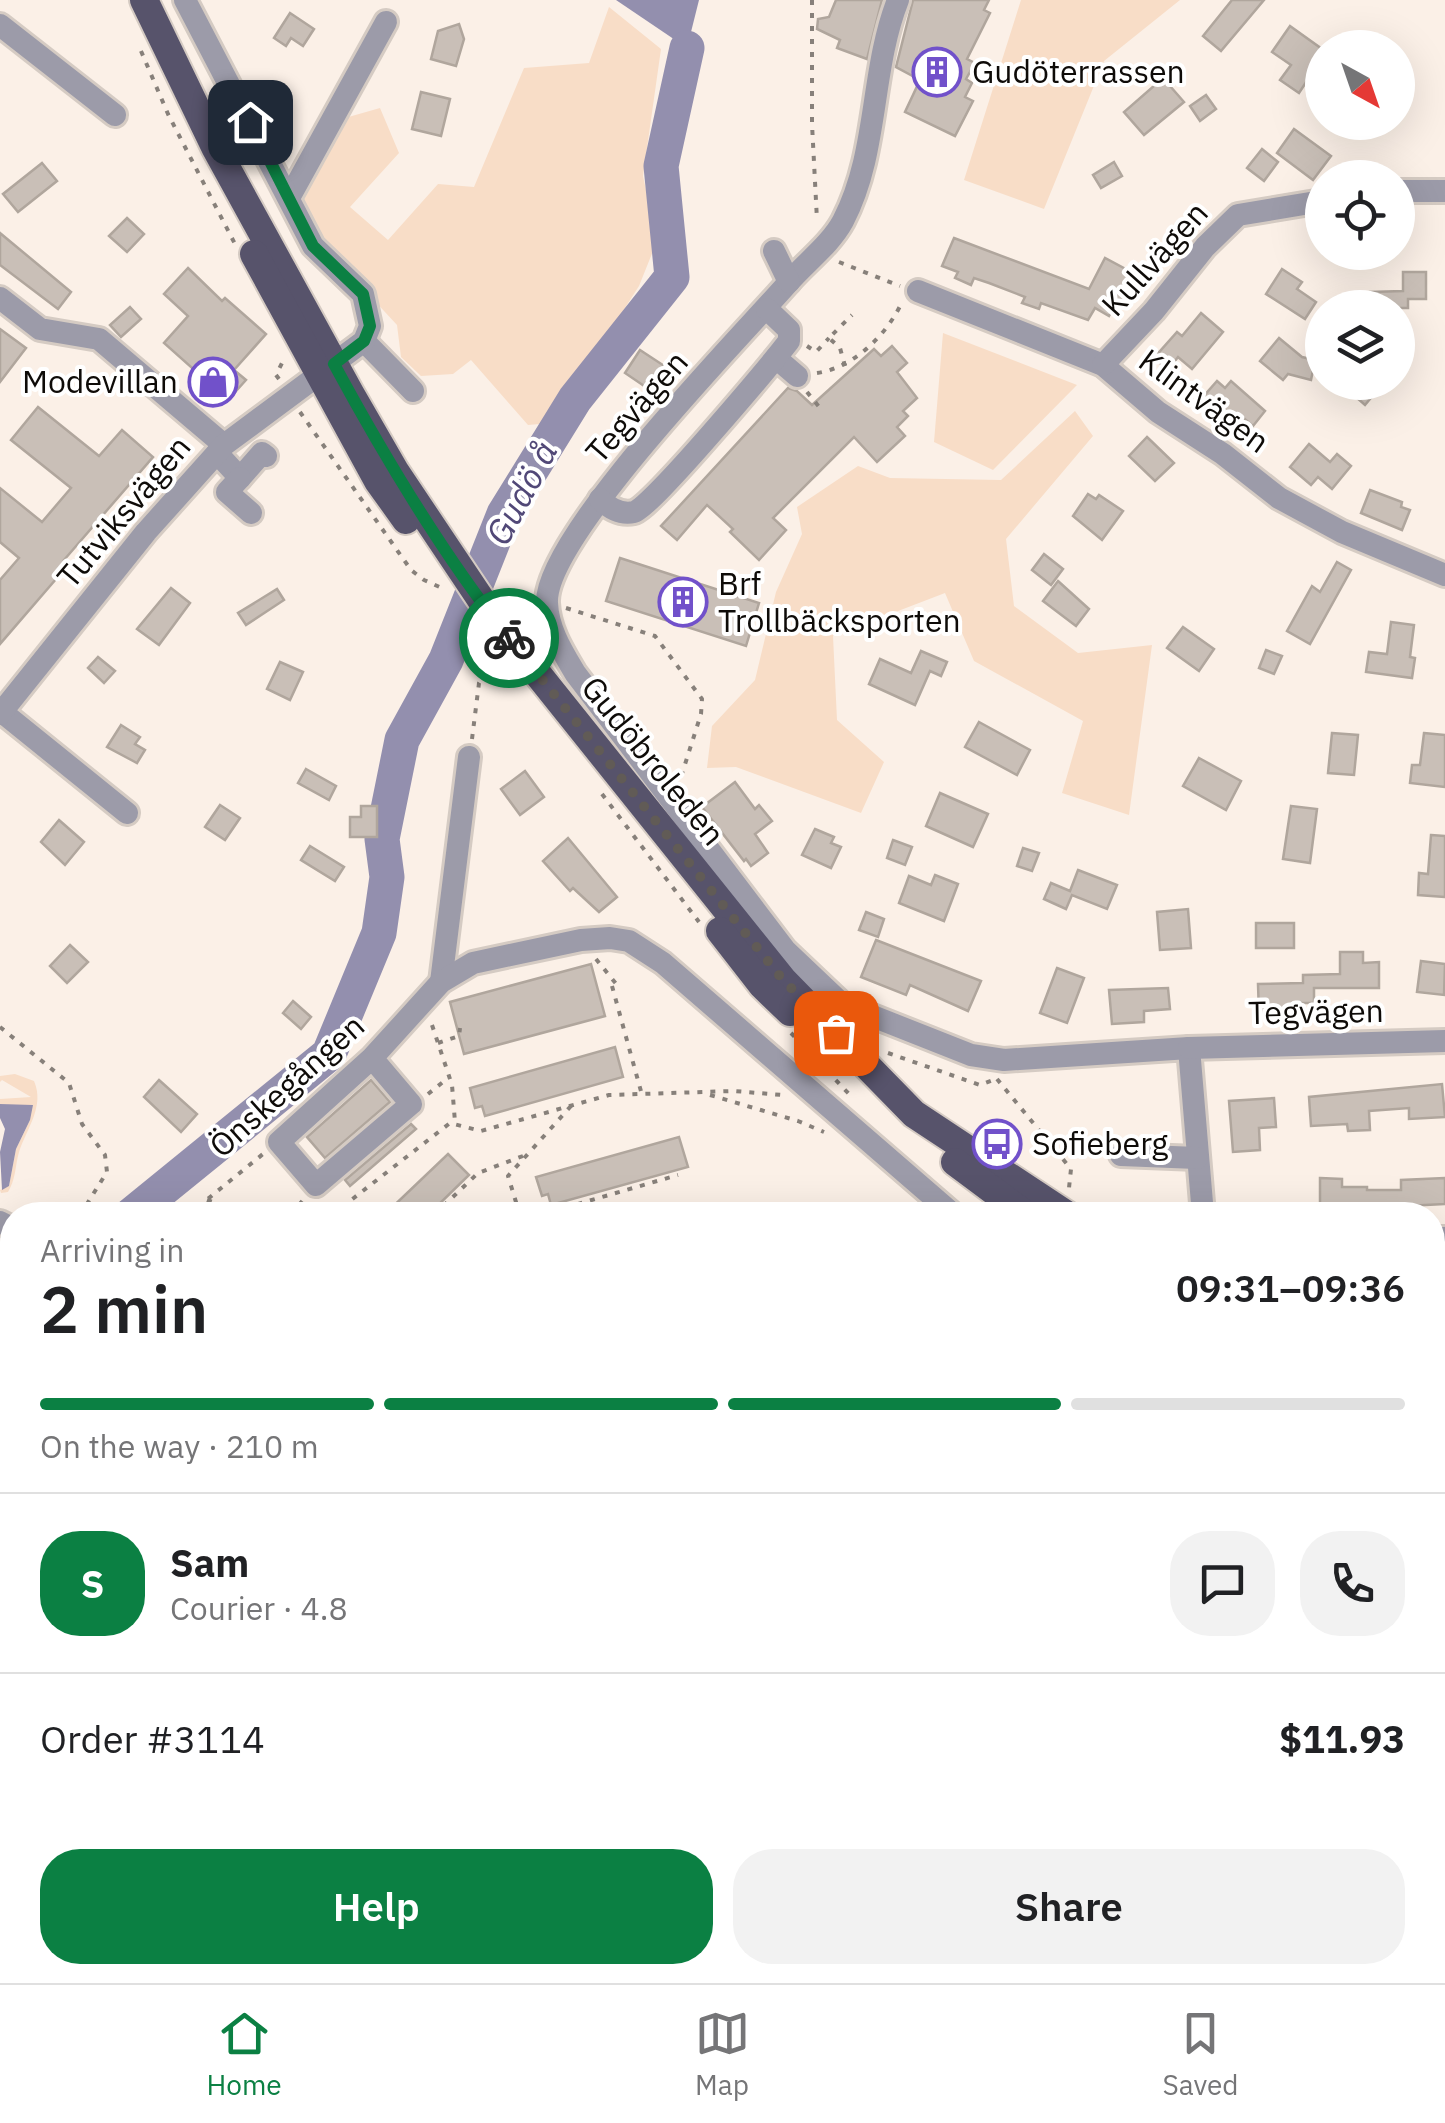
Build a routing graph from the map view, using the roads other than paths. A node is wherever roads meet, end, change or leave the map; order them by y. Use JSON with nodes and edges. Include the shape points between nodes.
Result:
{"nodes":[{"id":1,"x":142,"y":0,"type":"edge"},
{"id":2,"x":184,"y":0,"type":"edge"},
{"id":3,"x":898,"y":0,"type":"edge"},
{"id":4,"x":386,"y":22,"type":"dead end"},
{"id":5,"x":0,"y":25,"type":"edge"},
{"id":6,"x":115,"y":115,"type":"dead end"},
{"id":7,"x":1415,"y":191,"type":"edge"},
{"id":8,"x":1445,"y":191,"type":"edge"},
{"id":9,"x":289,"y":198,"type":"junction"},
{"id":10,"x":1305,"y":204,"type":"edge"},
{"id":11,"x":774,"y":251,"type":"dead end"},
{"id":12,"x":789,"y":282,"type":"junction"},
{"id":13,"x":914,"y":291,"type":"road end"},
{"id":14,"x":1,"y":301,"type":"edge"},
{"id":15,"x":767,"y":309,"type":"junction"},
{"id":16,"x":364,"y":341,"type":"junction"},
{"id":17,"x":776,"y":358,"type":"junction"},
{"id":18,"x":1103,"y":366,"type":"junction"},
{"id":19,"x":326,"y":370,"type":"junction"},
{"id":20,"x":797,"y":376,"type":"road end"},
{"id":21,"x":412,"y":390,"type":"dead end"},
{"id":22,"x":221,"y":449,"type":"junction"},
{"id":23,"x":266,"y":456,"type":"dead end"},
{"id":24,"x":240,"y":478,"type":"junction"},
{"id":25,"x":600,"y":498,"type":"junction"},
{"id":26,"x":251,"y":513,"type":"dead end"},
{"id":27,"x":1445,"y":574,"type":"edge"},
{"id":28,"x":496,"y":636,"type":"junction"},
{"id":29,"x":1,"y":713,"type":"edge"},
{"id":30,"x":469,"y":757,"type":"road end"},
{"id":31,"x":128,"y":813,"type":"dead end"},
{"id":32,"x":442,"y":982,"type":"junction"},
{"id":33,"x":1445,"y":1042,"type":"edge"},
{"id":34,"x":1189,"y":1048,"type":"junction"},
{"id":35,"x":372,"y":1058,"type":"junction"},
{"id":36,"x":1121,"y":1155,"type":"dead end"},
{"id":37,"x":1197,"y":1158,"type":"junction"},
{"id":38,"x":939,"y":1202,"type":"edge"},
{"id":39,"x":1009,"y":1202,"type":"edge"},
{"id":40,"x":1061,"y":1202,"type":"edge"},
{"id":41,"x":1202,"y":1202,"type":"edge"}],
"edges":[{"from":1,"to":19,"type":"main road","name":"Gudöbroleden"},
{"from":2,"to":9,"type":"street"},
{"from":3,"to":12,"type":"street","name":"Tegvägen","via":[[849,226]]},
{"from":4,"to":9,"type":"street"},
{"from":5,"to":6,"type":"street"},
{"from":7,"to":8,"type":"street"},
{"from":9,"to":16,"type":"street","via":[[313,246],[363,294],[370,326]]},
{"from":10,"to":18,"type":"street","name":"Kullvägen","via":[[1238,215]]},
{"from":11,"to":12,"type":"street"},
{"from":12,"to":15,"type":"street","name":"Tegvägen"},
{"from":13,"to":18,"type":"street","name":"Klintvägen"},
{"from":14,"to":22,"type":"street","via":[[40,329],[99,339]]},
{"from":15,"to":17,"type":"street","via":[[789,330]]},
{"from":15,"to":25,"type":"street","name":"Tegvägen","via":[[727,344]]},
{"from":16,"to":19,"type":"street","name":"Tutviksvägen"},
{"from":16,"to":21,"type":"street"},
{"from":17,"to":20,"type":"street"},
{"from":17,"to":25,"type":"street","via":[[644,507],[620,512]]},
{"from":18,"to":27,"type":"street","name":"Klintvägen","via":[[1279,498]]},
{"from":19,"to":22,"type":"street","name":"Tutviksvägen"},
{"from":19,"to":28,"type":"main road","name":"Gudöbroleden"},
{"from":22,"to":24,"type":"street"},
{"from":22,"to":29,"type":"street","name":"Tutviksvägen"},
{"from":23,"to":24,"type":"street"},
{"from":24,"to":26,"type":"street","via":[[227,492]]},
{"from":25,"to":34,"type":"street","name":"Tegvägen","via":[[562,556],[546,600],[556,640],[785,950],[821,986],[842,1004],[1000,1069]]},
{"from":28,"to":39,"type":"main road","name":"Gudöbroleden","via":[[762,985],[906,1125]]},
{"from":28,"to":40,"type":"main road","name":"Gudöbroleden","via":[[783,980],[914,1114]]},
{"from":29,"to":31,"type":"street"},
{"from":30,"to":32,"type":"street"},
{"from":32,"to":35,"type":"street","name":"Önskegången"},
{"from":32,"to":38,"type":"street","name":"Önskegången","via":[[474,963],[580,940],[629,941]]},
{"from":33,"to":34,"type":"street","name":"Tegvägen"},
{"from":34,"to":37,"type":"street"},
{"from":35,"to":35,"type":"street","name":"Önskegången","via":[[279,1142],[316,1185],[411,1104]]},
{"from":36,"to":37,"type":"street"},
{"from":37,"to":41,"type":"street"}]}
